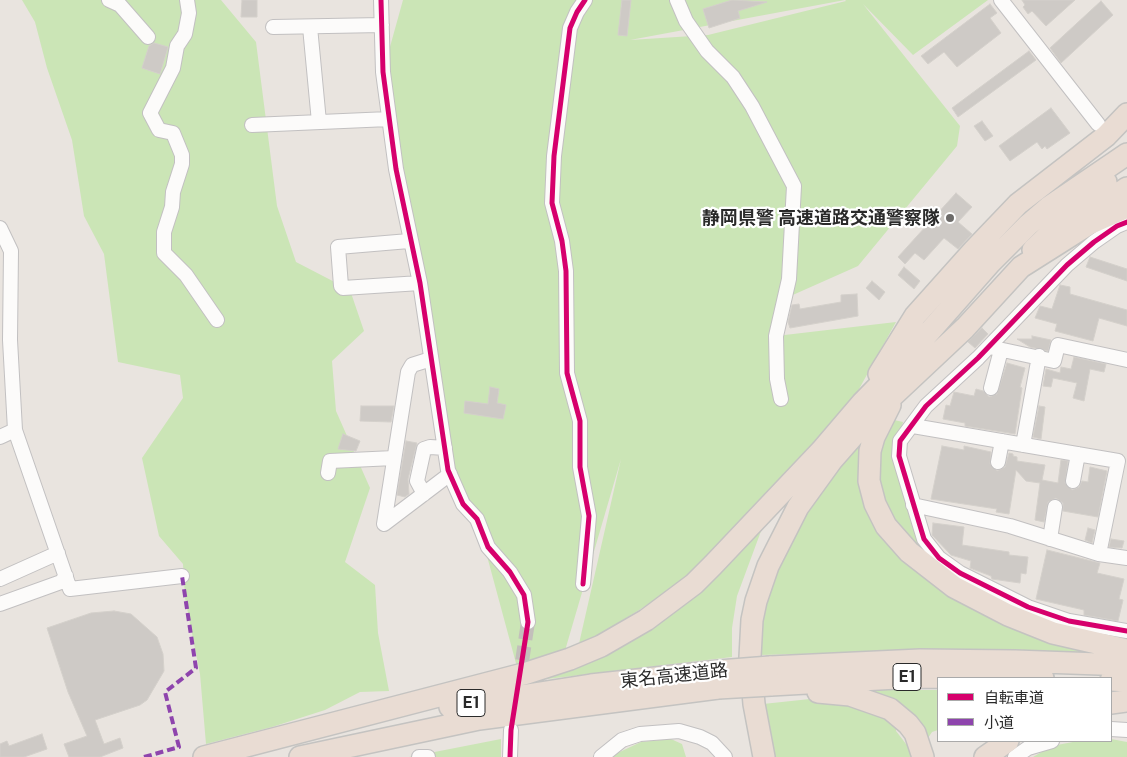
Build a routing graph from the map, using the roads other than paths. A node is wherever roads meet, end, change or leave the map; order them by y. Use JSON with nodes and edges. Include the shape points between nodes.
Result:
{"nodes":[{"id":1,"x":109,"y":0,"type":"edge"},
{"id":2,"x":187,"y":0,"type":"edge"},
{"id":3,"x":381,"y":0,"type":"edge"},
{"id":4,"x":585,"y":0,"type":"edge"},
{"id":5,"x":677,"y":0,"type":"edge"},
{"id":6,"x":1001,"y":0,"type":"edge"},
{"id":7,"x":382,"y":25,"type":"junction"},
{"id":8,"x":310,"y":27,"type":"junction"},
{"id":9,"x":273,"y":28,"type":"dead end"},
{"id":10,"x":148,"y":37,"type":"dead end"},
{"id":11,"x":1127,"y":114,"type":"edge"},
{"id":12,"x":389,"y":119,"type":"junction"},
{"id":13,"x":319,"y":122,"type":"junction"},
{"id":14,"x":252,"y":124,"type":"dead end"},
{"id":15,"x":1098,"y":124,"type":"dead end"},
{"id":16,"x":1127,"y":135,"type":"edge"},
{"id":17,"x":1127,"y":154,"type":"edge"},
{"id":18,"x":1127,"y":168,"type":"edge"},
{"id":19,"x":1127,"y":188,"type":"edge"},
{"id":20,"x":1018,"y":204,"type":"junction"},
{"id":21,"x":1127,"y":207,"type":"edge"},
{"id":22,"x":1127,"y":222,"type":"edge"},
{"id":23,"x":0,"y":228,"type":"edge"},
{"id":24,"x":410,"y":241,"type":"junction"},
{"id":25,"x":1048,"y":251,"type":"junction"},
{"id":26,"x":1020,"y":267,"type":"junction"},
{"id":27,"x":420,"y":283,"type":"junction"},
{"id":28,"x":217,"y":320,"type":"dead end"},
{"id":29,"x":995,"y":348,"type":"junction"},
{"id":30,"x":1039,"y":356,"type":"junction"},
{"id":31,"x":432,"y":359,"type":"junction"},
{"id":32,"x":1127,"y":360,"type":"edge"},
{"id":33,"x":901,"y":387,"type":"junction"},
{"id":34,"x":991,"y":388,"type":"dead end"},
{"id":35,"x":781,"y":399,"type":"dead end"},
{"id":36,"x":862,"y":403,"type":"junction"},
{"id":37,"x":913,"y":426,"type":"junction"},
{"id":38,"x":15,"y":430,"type":"junction"},
{"id":39,"x":0,"y":437,"type":"edge"},
{"id":40,"x":1002,"y":441,"type":"junction"},
{"id":41,"x":1023,"y":445,"type":"junction"},
{"id":42,"x":445,"y":448,"type":"junction"},
{"id":43,"x":821,"y":451,"type":"junction"},
{"id":44,"x":1078,"y":454,"type":"junction"},
{"id":45,"x":394,"y":458,"type":"junction"},
{"id":46,"x":998,"y":462,"type":"dead end"},
{"id":47,"x":328,"y":473,"type":"dead end"},
{"id":48,"x":450,"y":474,"type":"junction"},
{"id":49,"x":1073,"y":481,"type":"dead end"},
{"id":50,"x":424,"y":494,"type":"junction"},
{"id":51,"x":913,"y":505,"type":"junction"},
{"id":52,"x":1054,"y":508,"type":"dead end"},
{"id":53,"x":1050,"y":539,"type":"junction"},
{"id":54,"x":58,"y":553,"type":"junction"},
{"id":55,"x":1099,"y":554,"type":"junction"},
{"id":56,"x":1127,"y":558,"type":"edge"},
{"id":57,"x":66,"y":576,"type":"junction"},
{"id":58,"x":182,"y":576,"type":"dead end"},
{"id":59,"x":0,"y":579,"type":"edge"},
{"id":60,"x":584,"y":584,"type":"dead end"},
{"id":61,"x":0,"y":604,"type":"edge"},
{"id":62,"x":528,"y":622,"type":"tunnel mouth"},
{"id":63,"x":1127,"y":631,"type":"edge"},
{"id":64,"x":1127,"y":650,"type":"edge"},
{"id":65,"x":1127,"y":665,"type":"edge"},
{"id":66,"x":937,"y":677,"type":"edge"},
{"id":67,"x":1112,"y":680,"type":"edge"},
{"id":68,"x":771,"y":681,"type":"junction"},
{"id":69,"x":1127,"y":681,"type":"edge"},
{"id":70,"x":719,"y":685,"type":"junction"},
{"id":71,"x":1127,"y":701,"type":"edge"},
{"id":72,"x":1112,"y":702,"type":"edge"},
{"id":73,"x":1112,"y":729,"type":"edge"},
{"id":74,"x":511,"y":730,"type":"dead end"},
{"id":75,"x":1127,"y":730,"type":"edge"},
{"id":76,"x":1007,"y":742,"type":"edge"},
{"id":77,"x":1049,"y":742,"type":"edge"},
{"id":78,"x":204,"y":757,"type":"edge"},
{"id":79,"x":228,"y":757,"type":"edge"},
{"id":80,"x":300,"y":757,"type":"edge"},
{"id":81,"x":419,"y":757,"type":"edge"},
{"id":82,"x":428,"y":757,"type":"edge"},
{"id":83,"x":510,"y":757,"type":"edge"},
{"id":84,"x":601,"y":757,"type":"edge"},
{"id":85,"x":725,"y":757,"type":"edge"},
{"id":86,"x":754,"y":757,"type":"edge"},
{"id":87,"x":764,"y":757,"type":"edge"},
{"id":88,"x":922,"y":757,"type":"edge"},
{"id":89,"x":985,"y":757,"type":"edge"},
{"id":90,"x":1016,"y":757,"type":"edge"}],
"edges":[{"from":1,"to":10,"type":"street","via":[[120,5]]},
{"from":2,"to":28,"type":"street","via":[[189,13],[185,34],[150,113],[159,130],[173,134],[182,156],[164,232],[164,254],[186,275]]},
{"from":3,"to":7,"type":"street"},
{"from":4,"to":60,"type":"street","via":[[570,28],[554,156],[552,202],[566,271],[567,373],[580,422],[580,467],[589,516]]},
{"from":5,"to":35,"type":"street","via":[[686,21],[707,51],[733,76],[752,106],[794,186],[788,279],[776,336]]},
{"from":6,"to":15,"type":"street"},
{"from":7,"to":8,"type":"street"},
{"from":7,"to":12,"type":"street"},
{"from":8,"to":9,"type":"street"},
{"from":8,"to":13,"type":"street"},
{"from":11,"to":20,"type":"highway","via":[[1106,136]]},
{"from":12,"to":13,"type":"street"},
{"from":12,"to":24,"type":"street"},
{"from":13,"to":14,"type":"street"},
{"from":16,"to":20,"type":"highway","via":[[1075,174]]},
{"from":17,"to":36,"type":"highway","via":[[1028,225]]},
{"from":18,"to":26,"type":"highway","via":[[1073,211],[1042,240]]},
{"from":19,"to":25,"type":"highway","via":[[1078,223]]},
{"from":20,"to":36,"type":"highway","via":[[915,316]]},
{"from":21,"to":25,"type":"highway","via":[[1089,224]]},
{"from":22,"to":29,"type":"street","via":[[1100,238],[1067,265]]},
{"from":23,"to":38,"type":"street","via":[[11,251],[10,340]]},
{"from":24,"to":27,"type":"street"},
{"from":24,"to":27,"type":"street","via":[[338,247],[341,286]]},
{"from":25,"to":26,"type":"highway"},
{"from":26,"to":33,"type":"highway","via":[[965,328]]},
{"from":27,"to":31,"type":"street"},
{"from":29,"to":30,"type":"street"},
{"from":29,"to":34,"type":"street"},
{"from":29,"to":37,"type":"street","via":[[926,406]]},
{"from":30,"to":32,"type":"street","via":[[1054,361],[1058,345]]},
{"from":30,"to":41,"type":"street"},
{"from":31,"to":42,"type":"street"},
{"from":31,"to":45,"type":"street","via":[[412,365],[408,372]]},
{"from":33,"to":64,"type":"highway","via":[[874,437],[869,467],[875,504],[895,537],[922,563],[975,599],[1053,633]]},
{"from":33,"to":87,"type":"highway","via":[[868,418],[812,486],[785,529],[768,566],[756,602],[750,657]]},
{"from":36,"to":43,"type":"highway"},
{"from":37,"to":40,"type":"street"},
{"from":37,"to":51,"type":"street","via":[[900,441],[899,456]]},
{"from":38,"to":39,"type":"street"},
{"from":38,"to":54,"type":"street"},
{"from":40,"to":41,"type":"street"},
{"from":40,"to":46,"type":"street"},
{"from":41,"to":44,"type":"street"},
{"from":42,"to":48,"type":"street"},
{"from":42,"to":50,"type":"street","via":[[424,449],[417,481]]},
{"from":43,"to":78,"type":"highway","via":[[694,584],[646,620],[601,646],[489,684]]},
{"from":43,"to":86,"type":"highway","via":[[780,512],[757,561],[742,614],[739,662],[747,732]]},
{"from":44,"to":49,"type":"street"},
{"from":44,"to":55,"type":"street","via":[[1118,461]]},
{"from":45,"to":47,"type":"street","via":[[330,461]]},
{"from":45,"to":50,"type":"street","via":[[384,524]]},
{"from":48,"to":50,"type":"street"},
{"from":48,"to":62,"type":"street","via":[[463,504],[477,519],[488,547],[510,572],[524,595]]},
{"from":51,"to":53,"type":"street","via":[[1010,526]]},
{"from":51,"to":63,"type":"street","via":[[924,539],[939,558],[960,573],[999,594],[1069,621]]},
{"from":52,"to":53,"type":"street"},
{"from":53,"to":55,"type":"street"},
{"from":54,"to":57,"type":"street"},
{"from":54,"to":59,"type":"street"},
{"from":55,"to":56,"type":"street"},
{"from":57,"to":58,"type":"street","via":[[70,589]]},
{"from":57,"to":61,"type":"street","via":[[61,582]]},
{"from":65,"to":68,"type":"highway","name":"東名高速道路","number":"E1","via":[[920,660]]},
{"from":66,"to":68,"type":"highway","name":"東名高速道路","number":"E1"},
{"from":67,"to":69,"type":"highway"},
{"from":68,"to":70,"type":"highway","name":"東名高速道路","number":"E1","bridge":true},
{"from":68,"to":88,"type":"highway","via":[[815,692],[850,695],[890,709],[915,733]]},
{"from":70,"to":79,"type":"highway","name":"東名高速道路","number":"E1","via":[[591,685],[493,699],[366,723]]},
{"from":70,"to":80,"type":"highway","name":"東名高速道路","number":"E1","via":[[548,709],[377,739]]},
{"from":71,"to":72,"type":"highway"},
{"from":73,"to":75,"type":"street"},
{"from":74,"to":83,"type":"street"},
{"from":76,"to":89,"type":"highway"},
{"from":77,"to":90,"type":"street","via":[[1028,748]]},
{"from":81,"to":82,"type":"street"},
{"from":84,"to":85,"type":"street","via":[[622,740],[640,734],[679,731],[712,743]]}]}
